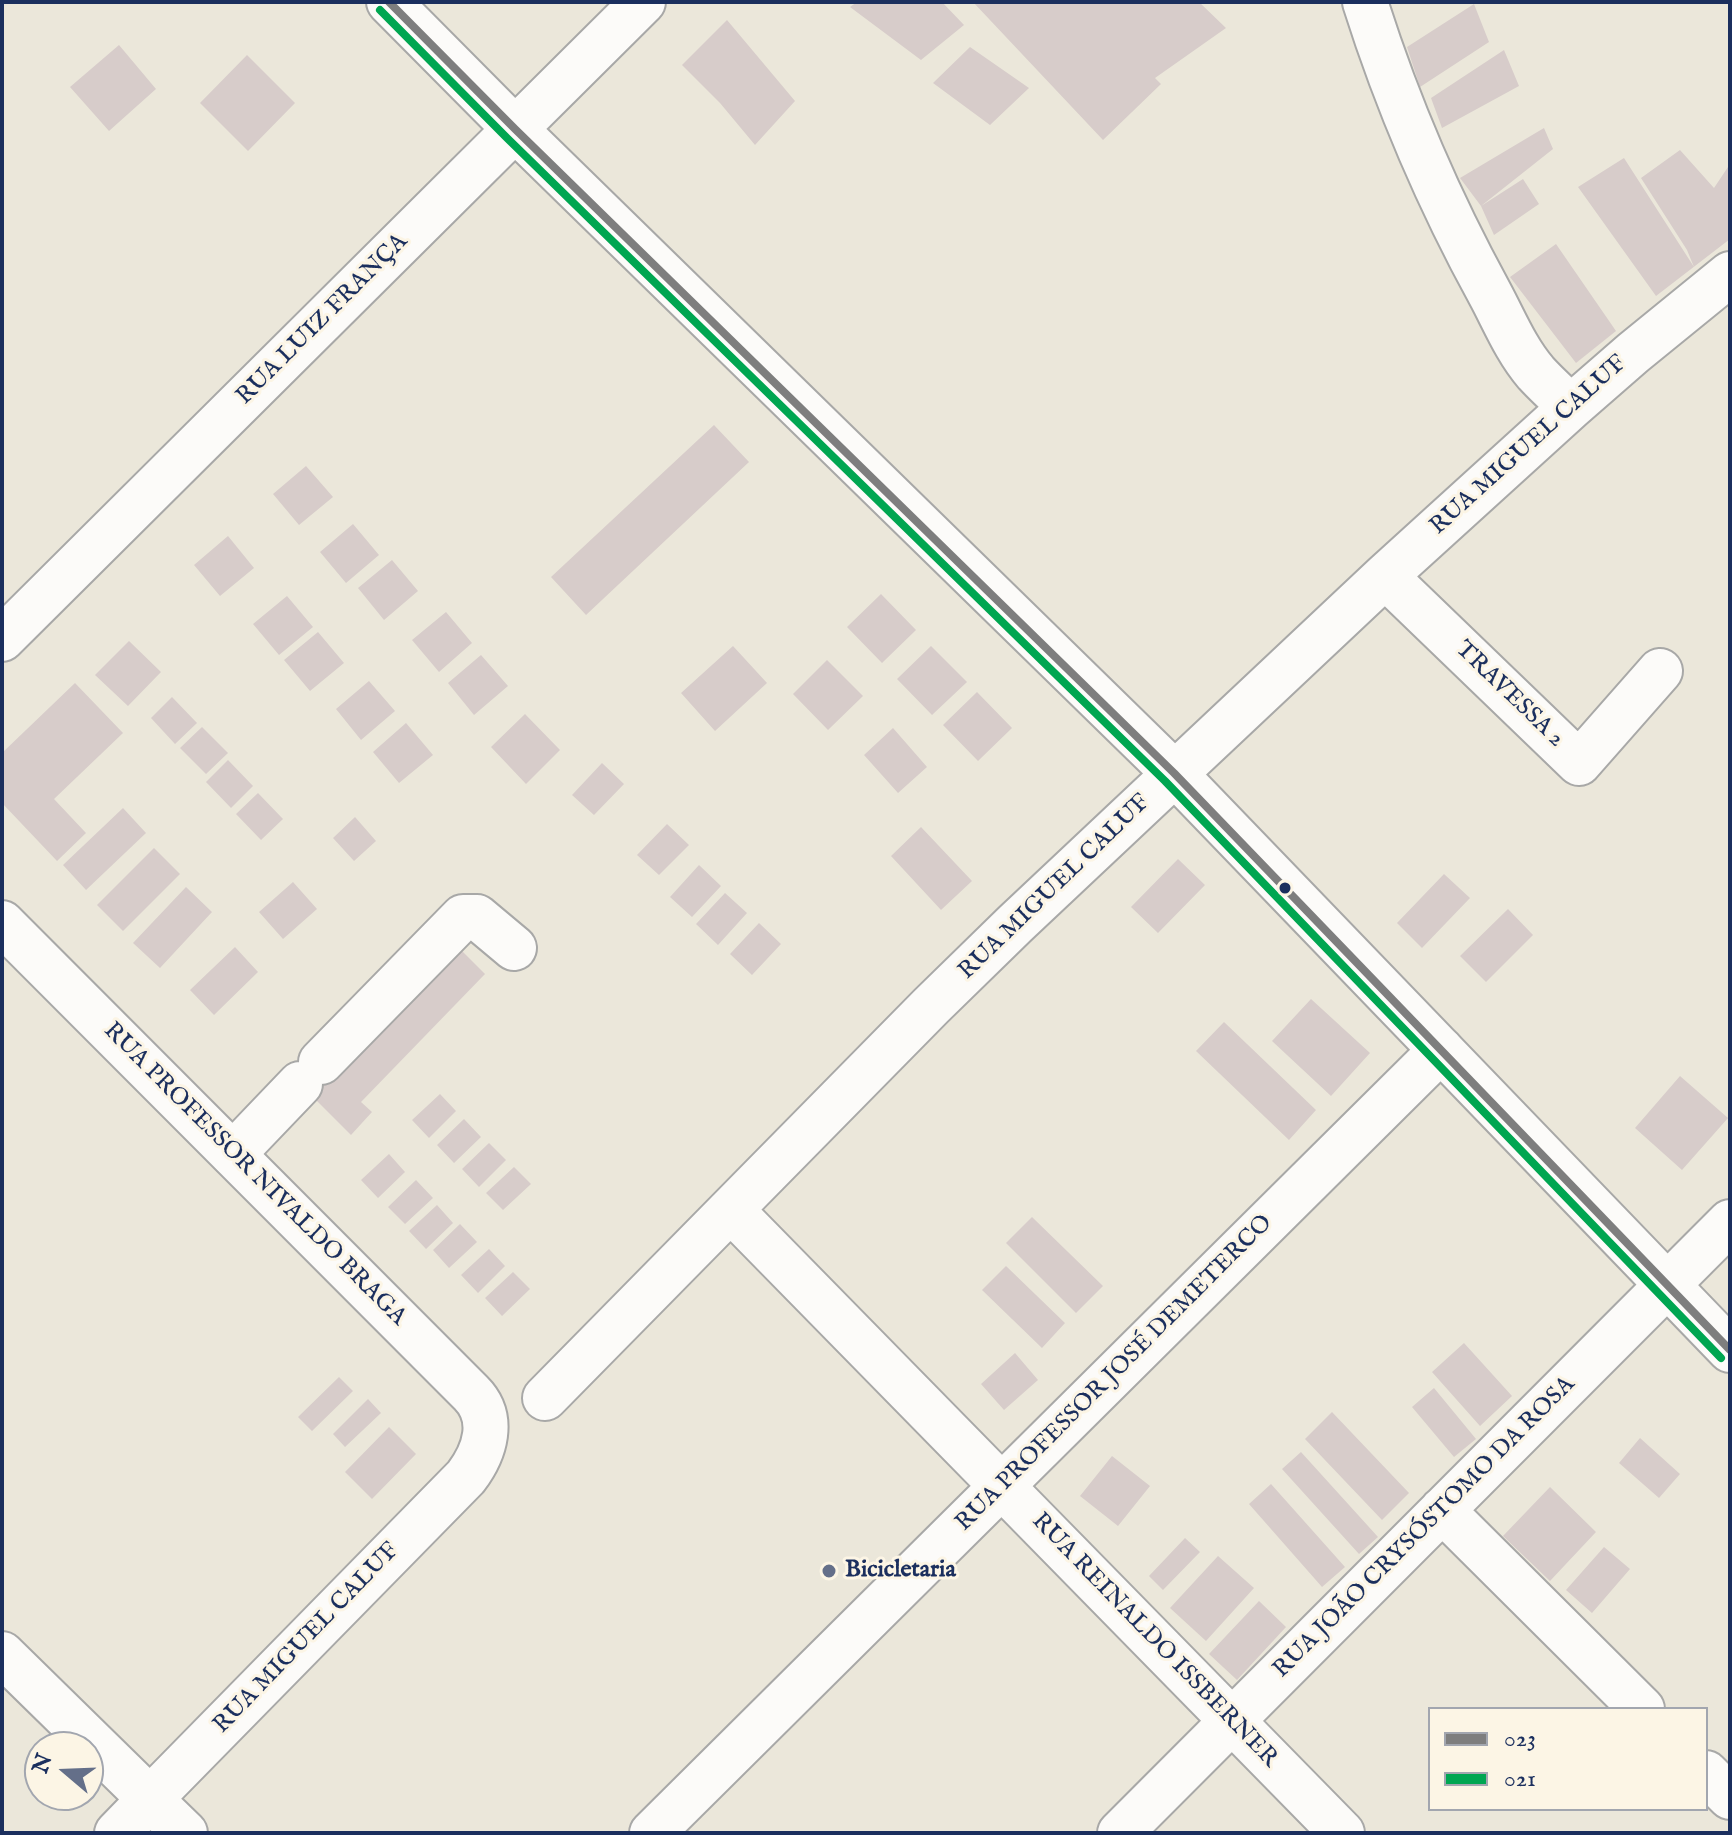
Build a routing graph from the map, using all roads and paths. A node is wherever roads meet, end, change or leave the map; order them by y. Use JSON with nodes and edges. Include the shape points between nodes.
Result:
{"nodes":[{"id":1,"x":389,"y":2,"type":"edge"},
{"id":2,"x":643,"y":2,"type":"edge"},
{"id":3,"x":1365,"y":2,"type":"edge"},
{"id":4,"x":515,"y":129,"type":"junction"},
{"id":5,"x":1730,"y":274,"type":"edge"},
{"id":6,"x":1571,"y":407,"type":"junction"},
{"id":7,"x":1385,"y":576,"type":"junction"},
{"id":8,"x":2,"y":639,"type":"edge"},
{"id":9,"x":1660,"y":671,"type":"dead end"},
{"id":10,"x":1174,"y":773,"type":"junction"},
{"id":11,"x":2,"y":923,"type":"edge"},
{"id":12,"x":514,"y":948,"type":"dead end"},
{"id":13,"x":1441,"y":1050,"type":"junction"},
{"id":14,"x":233,"y":1154,"type":"junction"},
{"id":15,"x":731,"y":1210,"type":"junction"},
{"id":16,"x":1730,"y":1222,"type":"edge"},
{"id":17,"x":1667,"y":1285,"type":"junction"},
{"id":18,"x":1730,"y":1350,"type":"edge"},
{"id":19,"x":545,"y":1398,"type":"dead end"},
{"id":20,"x":485,"y":1437,"type":"joint"},
{"id":21,"x":1002,"y":1486,"type":"junction"},
{"id":22,"x":1442,"y":1510,"type":"junction"},
{"id":23,"x":2,"y":1654,"type":"edge"},
{"id":24,"x":1640,"y":1707,"type":"edge"},
{"id":25,"x":1232,"y":1721,"type":"junction"},
{"id":26,"x":1708,"y":1775,"type":"edge"},
{"id":27,"x":1730,"y":1797,"type":"edge"},
{"id":28,"x":150,"y":1799,"type":"junction"},
{"id":29,"x":117,"y":1833,"type":"edge"},
{"id":30,"x":185,"y":1833,"type":"edge"},
{"id":31,"x":652,"y":1833,"type":"edge"},
{"id":32,"x":1120,"y":1833,"type":"edge"},
{"id":33,"x":1342,"y":1833,"type":"edge"}],
"edges":[{"from":1,"to":4,"type":"street"},
{"from":2,"to":4,"type":"street","name":"RUA LUIZ FRANÇA"},
{"from":3,"to":6,"type":"street","via":[[1401,104],[1475,266],[1535,372]]},
{"from":4,"to":8,"type":"street","name":"RUA LUIZ FRANÇA"},
{"from":4,"to":10,"type":"street"},
{"from":5,"to":6,"type":"street","name":"RUA MIGUEL CALUF"},
{"from":6,"to":7,"type":"street","name":"RUA MIGUEL CALUF"},
{"from":7,"to":9,"type":"street","name":"TRAVESSA 2","via":[[1579,763]]},
{"from":7,"to":10,"type":"street","name":"RUA MIGUEL CALUF"},
{"from":10,"to":13,"type":"street"},
{"from":10,"to":15,"type":"street","name":"RUA MIGUEL CALUF","via":[[931,1006]]},
{"from":11,"to":14,"type":"street","name":"RUA PROFESSOR NIVALDO BRAGA"},
{"from":12,"to":14,"type":"street","via":[[477,917],[463,917]]},
{"from":13,"to":17,"type":"street"},
{"from":13,"to":21,"type":"street","name":"RUA PROFESSOR JOSÉ DEMETERCO"},
{"from":14,"to":20,"type":"street","name":"RUA PROFESSOR NIVALDO BRAGA","via":[[476,1398],[485,1416]]},
{"from":15,"to":19,"type":"street","name":"RUA MIGUEL CALUF"},
{"from":15,"to":21,"type":"street","name":"RUA REINALDO ISSBERNER"},
{"from":16,"to":17,"type":"street","name":"RUA JOÃO CRYSÓSTOMO DA ROSA"},
{"from":17,"to":18,"type":"street"},
{"from":17,"to":22,"type":"street","name":"RUA JOÃO CRYSÓSTOMO DA ROSA"},
{"from":20,"to":28,"type":"street","name":"RUA MIGUEL CALUF","via":[[466,1477]]},
{"from":21,"to":25,"type":"street","name":"RUA REINALDO ISSBERNER"},
{"from":21,"to":31,"type":"street","name":"RUA PROFESSOR JOSÉ DEMETERCO"},
{"from":22,"to":24,"type":"street"},
{"from":22,"to":25,"type":"street","name":"RUA JOÃO CRYSÓSTOMO DA ROSA"},
{"from":23,"to":28,"type":"street"},
{"from":25,"to":32,"type":"street","name":"RUA JOÃO CRYSÓSTOMO DA ROSA"},
{"from":25,"to":33,"type":"street","name":"RUA REINALDO ISSBERNER"},
{"from":26,"to":27,"type":"street"},
{"from":28,"to":29,"type":"street","name":"RUA MIGUEL CALUF"},
{"from":28,"to":30,"type":"street"}]}
